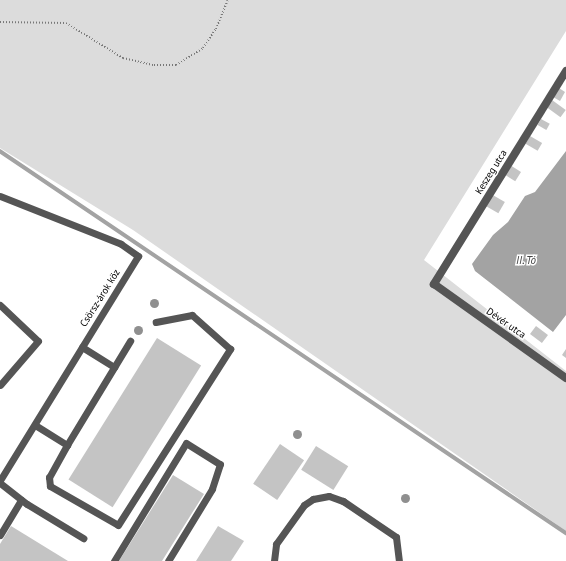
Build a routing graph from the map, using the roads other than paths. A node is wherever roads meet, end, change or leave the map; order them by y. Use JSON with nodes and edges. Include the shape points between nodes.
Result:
{"nodes":[{"id":1,"x":566,"y":71,"type":"edge"},
{"id":2,"x":0,"y":196,"type":"edge"},
{"id":3,"x":434,"y":284,"type":"joint"},
{"id":4,"x":0,"y":305,"type":"edge"},
{"id":5,"x":156,"y":322,"type":"dead end"},
{"id":6,"x":130,"y":341,"type":"dead end"},
{"id":7,"x":82,"y":347,"type":"junction"},
{"id":8,"x":114,"y":367,"type":"junction"},
{"id":9,"x":566,"y":378,"type":"edge"},
{"id":10,"x":0,"y":385,"type":"edge"},
{"id":11,"x":36,"y":424,"type":"junction"},
{"id":12,"x":67,"y":445,"type":"junction"},
{"id":13,"x":3,"y":467,"type":"edge"},
{"id":14,"x":0,"y":481,"type":"edge"},
{"id":15,"x":21,"y":500,"type":"junction"},
{"id":16,"x":0,"y":535,"type":"edge"},
{"id":17,"x":83,"y":538,"type":"dead end"},
{"id":18,"x":114,"y":561,"type":"edge"},
{"id":19,"x":168,"y":561,"type":"edge"},
{"id":20,"x":274,"y":561,"type":"edge"},
{"id":21,"x":399,"y":561,"type":"edge"}],
"edges":[{"from":1,"to":3,"type":"street","name":"Keszeg utca"},
{"from":2,"to":7,"type":"lane","name":"Csörsz-árok köz","via":[[121,244],[138,256]]},
{"from":3,"to":9,"type":"street","name":"Dévér utca"},
{"from":4,"to":10,"type":"lane","via":[[38,341]]},
{"from":5,"to":12,"type":"lane","via":[[192,315],[230,349],[118,525],[50,486],[49,477]]},
{"from":6,"to":8,"type":"lane"},
{"from":7,"to":8,"type":"lane"},
{"from":7,"to":11,"type":"lane","name":"Csörsz-árok köz"},
{"from":8,"to":12,"type":"lane"},
{"from":11,"to":12,"type":"lane"},
{"from":11,"to":13,"type":"lane","name":"Csörsz-árok köz"},
{"from":13,"to":14,"type":"lane","name":"Csörsz-árok köz"},
{"from":14,"to":15,"type":"lane"},
{"from":15,"to":16,"type":"lane"},
{"from":15,"to":17,"type":"lane"},
{"from":18,"to":19,"type":"lane","via":[[186,444],[220,464],[212,489]]},
{"from":20,"to":21,"type":"lane","via":[[276,544],[304,505],[313,499],[330,496],[343,501],[396,537]]}]}
